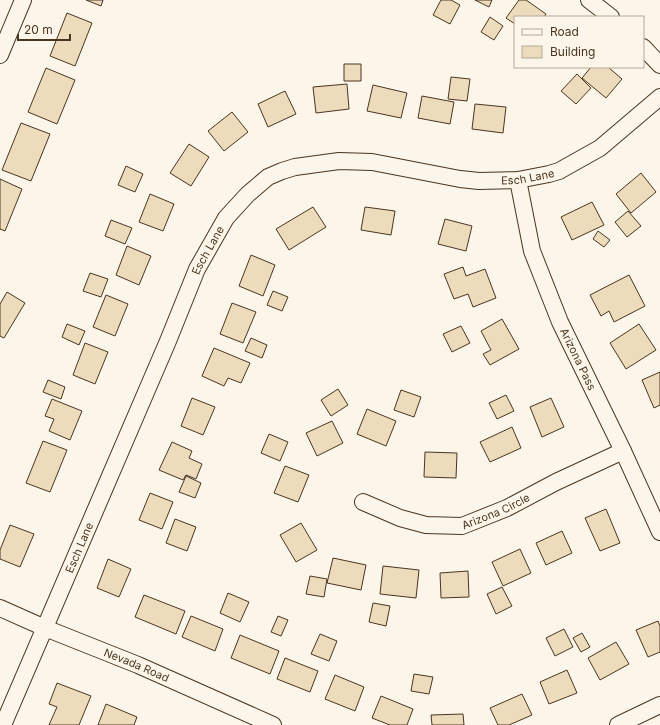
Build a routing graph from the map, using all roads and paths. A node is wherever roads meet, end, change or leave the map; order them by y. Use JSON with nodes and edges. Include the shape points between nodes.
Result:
{"nodes":[{"id":1,"x":23,"y":0,"type":"edge"},
{"id":2,"x":589,"y":0,"type":"edge"},
{"id":3,"x":610,"y":16,"type":"edge"},
{"id":4,"x":644,"y":49,"type":"edge"},
{"id":5,"x":0,"y":55,"type":"edge"},
{"id":6,"x":660,"y":65,"type":"edge"},
{"id":7,"x":660,"y":98,"type":"edge"},
{"id":8,"x":518,"y":180,"type":"junction"},
{"id":9,"x":623,"y":451,"type":"junction"},
{"id":10,"x":363,"y":502,"type":"dead end"},
{"id":11,"x":660,"y":532,"type":"edge"},
{"id":12,"x":0,"y":608,"type":"edge"},
{"id":13,"x":45,"y":628,"type":"junction"},
{"id":14,"x":660,"y":705,"type":"edge"},
{"id":15,"x":3,"y":725,"type":"edge"},
{"id":16,"x":273,"y":725,"type":"edge"},
{"id":17,"x":618,"y":725,"type":"edge"}],
"edges":[{"from":1,"to":5,"type":"street"},
{"from":2,"to":3,"type":"street"},
{"from":4,"to":6,"type":"street"},
{"from":7,"to":8,"type":"street","name":"Esch Lane","via":[[600,148],[560,171]]},
{"from":8,"to":9,"type":"street","name":"Arizona Pass","via":[[532,251],[560,322]]},
{"from":8,"to":13,"type":"street","name":"Esch Lane","via":[[460,179],[372,162],[339,160],[282,171],[268,177],[248,194],[226,218],[196,269],[168,341]]},
{"from":9,"to":10,"type":"street","name":"Arizona Circle","via":[[507,508],[462,526],[426,525],[400,518]]},
{"from":9,"to":11,"type":"street","name":"Arizona Pass"},
{"from":12,"to":13,"type":"street","name":"Nevada Road"},
{"from":13,"to":15,"type":"street","name":"Esch Lane"},
{"from":13,"to":16,"type":"street","name":"Nevada Road","via":[[138,665]]},
{"from":14,"to":17,"type":"street"}]}
